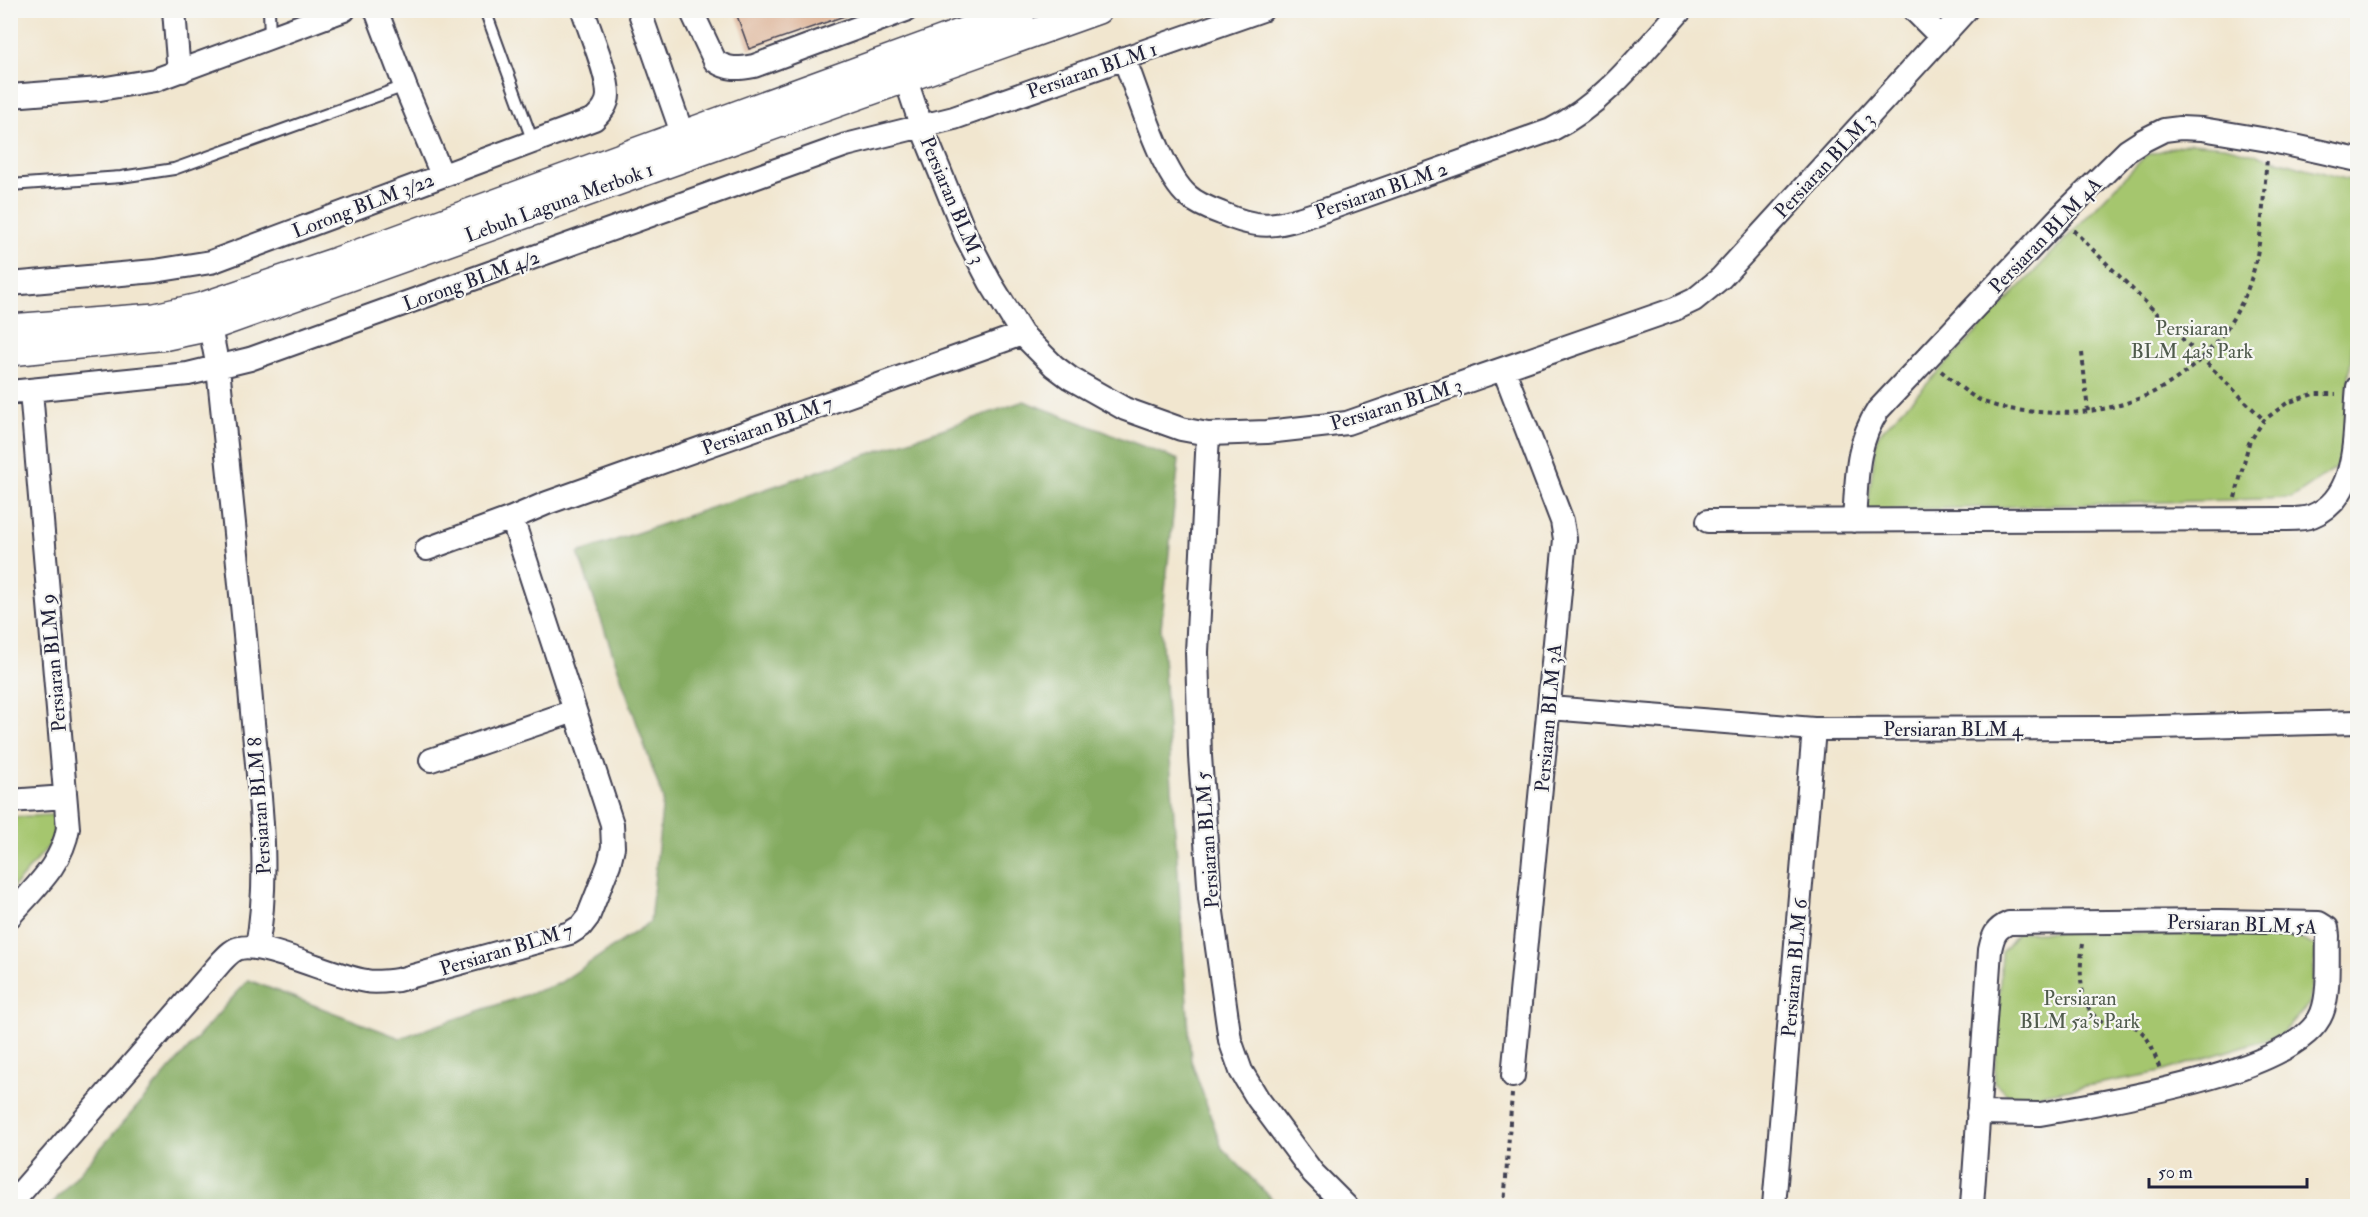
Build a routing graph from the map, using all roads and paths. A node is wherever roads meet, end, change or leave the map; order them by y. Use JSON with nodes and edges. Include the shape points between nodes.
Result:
{"nodes":[{"id":1,"x":174,"y":10,"type":"edge"},
{"id":2,"x":269,"y":10,"type":"edge"},
{"id":3,"x":344,"y":10,"type":"edge"},
{"id":4,"x":376,"y":10,"type":"edge"},
{"id":5,"x":484,"y":10,"type":"edge"},
{"id":6,"x":583,"y":10,"type":"edge"},
{"id":7,"x":639,"y":10,"type":"edge"},
{"id":8,"x":691,"y":10,"type":"edge"},
{"id":9,"x":906,"y":10,"type":"edge"},
{"id":10,"x":1023,"y":10,"type":"edge"},
{"id":11,"x":1098,"y":10,"type":"edge"},
{"id":12,"x":1262,"y":10,"type":"edge"},
{"id":13,"x":1681,"y":10,"type":"edge"},
{"id":14,"x":1914,"y":10,"type":"edge"},
{"id":15,"x":1966,"y":10,"type":"edge"},
{"id":16,"x":270,"y":37,"type":"junction"},
{"id":17,"x":1941,"y":37,"type":"junction"},
{"id":18,"x":1125,"y":58,"type":"junction"},
{"id":19,"x":902,"y":67,"type":"junction"},
{"id":20,"x":182,"y":71,"type":"junction"},
{"id":21,"x":405,"y":86,"type":"junction"},
{"id":22,"x":10,"y":96,"type":"edge"},
{"id":23,"x":921,"y":125,"type":"junction"},
{"id":24,"x":2268,"y":140,"type":"junction"},
{"id":25,"x":533,"y":142,"type":"junction"},
{"id":26,"x":686,"y":144,"type":"junction"},
{"id":27,"x":2358,"y":160,"type":"edge"},
{"id":28,"x":442,"y":175,"type":"junction"},
{"id":29,"x":10,"y":185,"type":"edge"},
{"id":30,"x":2060,"y":217,"type":"junction"},
{"id":31,"x":10,"y":284,"type":"edge"},
{"id":32,"x":207,"y":316,"type":"junction"},
{"id":33,"x":10,"y":328,"type":"edge"},
{"id":34,"x":1022,"y":334,"type":"junction"},
{"id":35,"x":10,"y":352,"type":"edge"},
{"id":36,"x":2082,"y":353,"type":"dead end"},
{"id":37,"x":2202,"y":358,"type":"junction"},
{"id":38,"x":1926,"y":359,"type":"junction"},
{"id":39,"x":218,"y":368,"type":"junction"},
{"id":40,"x":1504,"y":370,"type":"junction"},
{"id":41,"x":2357,"y":391,"type":"edge"},
{"id":42,"x":21,"y":392,"type":"edge"},
{"id":43,"x":2088,"y":412,"type":"junction"},
{"id":44,"x":2264,"y":420,"type":"junction"},
{"id":45,"x":1208,"y":434,"type":"junction"},
{"id":46,"x":512,"y":518,"type":"junction"},
{"id":47,"x":2231,"y":519,"type":"junction"},
{"id":48,"x":1708,"y":521,"type":"dead end"},
{"id":49,"x":1854,"y":521,"type":"junction"},
{"id":50,"x":427,"y":549,"type":"dead end"},
{"id":51,"x":1550,"y":708,"type":"junction"},
{"id":52,"x":574,"y":711,"type":"junction"},
{"id":53,"x":2358,"y":722,"type":"edge"},
{"id":54,"x":1814,"y":729,"type":"junction"},
{"id":55,"x":431,"y":760,"type":"dead end"},
{"id":56,"x":65,"y":797,"type":"junction"},
{"id":57,"x":10,"y":801,"type":"edge"},
{"id":58,"x":10,"y":916,"type":"edge"},
{"id":59,"x":2088,"y":923,"type":"junction"},
{"id":60,"x":257,"y":947,"type":"junction"},
{"id":61,"x":1513,"y":1076,"type":"joint"},
{"id":62,"x":2169,"y":1089,"type":"junction"},
{"id":63,"x":1978,"y":1113,"type":"junction"},
{"id":64,"x":10,"y":1205,"type":"edge"},
{"id":65,"x":1346,"y":1206,"type":"edge"},
{"id":66,"x":1504,"y":1206,"type":"edge"},
{"id":67,"x":1774,"y":1206,"type":"edge"},
{"id":68,"x":1972,"y":1206,"type":"edge"}],
"edges":[{"from":1,"to":20,"type":"street"},
{"from":2,"to":16,"type":"lane"},
{"from":3,"to":16,"type":"street"},
{"from":4,"to":21,"type":"street"},
{"from":5,"to":25,"type":"lane"},
{"from":6,"to":25,"type":"street","name":"Lorong BLM 3/22","via":[[606,82],[603,111],[594,119]]},
{"from":7,"to":26,"type":"street"},
{"from":8,"to":9,"type":"street","via":[[715,61],[732,69],[754,66]]},
{"from":10,"to":19,"type":"street","name":"Lebuh Laguna Merbok 1"},
{"from":11,"to":19,"type":"street","name":"Lebuh Laguna Merbok 1"},
{"from":12,"to":18,"type":"street","name":"Persiaran BLM 1"},
{"from":13,"to":18,"type":"street","name":"Persiaran BLM 2","via":[[1602,97],[1568,122],[1346,203],[1268,226],[1236,220],[1206,207],[1178,185],[1161,154]]},
{"from":14,"to":17,"type":"street"},
{"from":15,"to":17,"type":"street","name":"Persiaran BLM 3"},
{"from":16,"to":20,"type":"street"},
{"from":17,"to":40,"type":"street","name":"Persiaran BLM 3","via":[[1709,289],[1675,309]]},
{"from":18,"to":23,"type":"street","name":"Persiaran BLM 1","via":[[954,118]]},
{"from":19,"to":23,"type":"street","name":"Persiaran BLM 3"},
{"from":19,"to":26,"type":"street","name":"Lebuh Laguna Merbok 1"},
{"from":20,"to":22,"type":"street","via":[[125,86]]},
{"from":21,"to":28,"type":"street"},
{"from":21,"to":29,"type":"lane","via":[[174,169]]},
{"from":23,"to":34,"type":"street","name":"Persiaran BLM 3","via":[[966,236]]},
{"from":23,"to":39,"type":"street","name":"Lorong BLM 4/2","via":[[846,145]]},
{"from":24,"to":27,"type":"street","name":"Persiaran BLM 4A"},
{"from":24,"to":30,"type":"street","name":"Persiaran BLM 4A","via":[[2202,129],[2164,130],[2127,151]]},
{"from":24,"to":37,"type":"path","via":[[2254,266],[2238,310],[2222,337]]},
{"from":25,"to":28,"type":"street","name":"Lorong BLM 3/22"},
{"from":26,"to":32,"type":"street","name":"Lebuh Laguna Merbok 1","via":[[337,261]]},
{"from":28,"to":31,"type":"street","name":"Lorong BLM 3/22","via":[[211,262]]},
{"from":30,"to":37,"type":"path"},
{"from":30,"to":38,"type":"street","name":"Persiaran BLM 4A"},
{"from":32,"to":33,"type":"street","name":"Lebuh Laguna Merbok 1","via":[[155,316]]},
{"from":32,"to":35,"type":"street","name":"Lebuh Laguna Merbok 1","via":[[167,336]]},
{"from":32,"to":39,"type":"street","name":"Persiaran BLM 8"},
{"from":34,"to":45,"type":"street","name":"Persiaran BLM 3","via":[[1054,366],[1125,409]]},
{"from":34,"to":46,"type":"street","name":"Persiaran BLM 7"},
{"from":36,"to":43,"type":"path"},
{"from":37,"to":43,"type":"path","via":[[2153,394]]},
{"from":37,"to":44,"type":"path"},
{"from":38,"to":43,"type":"path","via":[[1988,404],[2056,414]]},
{"from":38,"to":49,"type":"street","name":"Persiaran BLM 4A","via":[[1867,427],[1859,453]]},
{"from":39,"to":42,"type":"street","name":"Lorong BLM 4/2"},
{"from":39,"to":60,"type":"street","name":"Persiaran BLM 8","via":[[260,792],[265,874]]},
{"from":40,"to":45,"type":"street","name":"Persiaran BLM 3","via":[[1347,423]]},
{"from":40,"to":51,"type":"street","name":"Persiaran BLM 3A","via":[[1555,502],[1565,539]]},
{"from":41,"to":44,"type":"path","via":[[2313,394],[2287,403]]},
{"from":41,"to":47,"type":"street","via":[[2351,461],[2345,484],[2335,500],[2309,517]]},
{"from":42,"to":56,"type":"street","name":"Persiaran BLM 9"},
{"from":44,"to":47,"type":"path","via":[[2249,443]]},
{"from":45,"to":65,"type":"street","name":"Persiaran BLM 5","via":[[1197,652],[1200,756],[1210,898],[1230,1040],[1241,1071],[1264,1108],[1318,1180]]},
{"from":46,"to":50,"type":"street","name":"Persiaran BLM 7"},
{"from":46,"to":52,"type":"street","name":"Persiaran BLM 7"},
{"from":47,"to":49,"type":"street"},
{"from":48,"to":49,"type":"street"},
{"from":51,"to":54,"type":"street","name":"Persiaran BLM 4"},
{"from":51,"to":61,"type":"street","name":"Persiaran BLM 3A"},
{"from":52,"to":55,"type":"street"},
{"from":52,"to":60,"type":"street","name":"Persiaran BLM 7","via":[[609,808],[614,834],[609,864],[581,927],[382,982],[342,975]]},
{"from":53,"to":54,"type":"street","name":"Persiaran BLM 4"},
{"from":54,"to":67,"type":"street","name":"Persiaran BLM 6"},
{"from":56,"to":57,"type":"street"},
{"from":56,"to":58,"type":"street","name":"Persiaran BLM 9","via":[[65,846]]},
{"from":59,"to":62,"type":"path","via":[[2079,965],[2080,983],[2090,1010],[2104,1022],[2136,1026],[2146,1036]]},
{"from":59,"to":62,"type":"street","name":"Persiaran BLM 5A","via":[[2220,921],[2319,923],[2327,927],[2325,1002],[2315,1024],[2300,1041],[2263,1061]]},
{"from":59,"to":63,"type":"street","name":"Persiaran BLM 5A","via":[[2009,923],[1994,933]]},
{"from":60,"to":64,"type":"street","via":[[239,948],[222,961]]},
{"from":61,"to":66,"type":"path"},
{"from":62,"to":63,"type":"street","name":"Persiaran BLM 5A","via":[[2040,1114]]},
{"from":63,"to":68,"type":"street","name":"Persiaran BLM 5A"}]}
